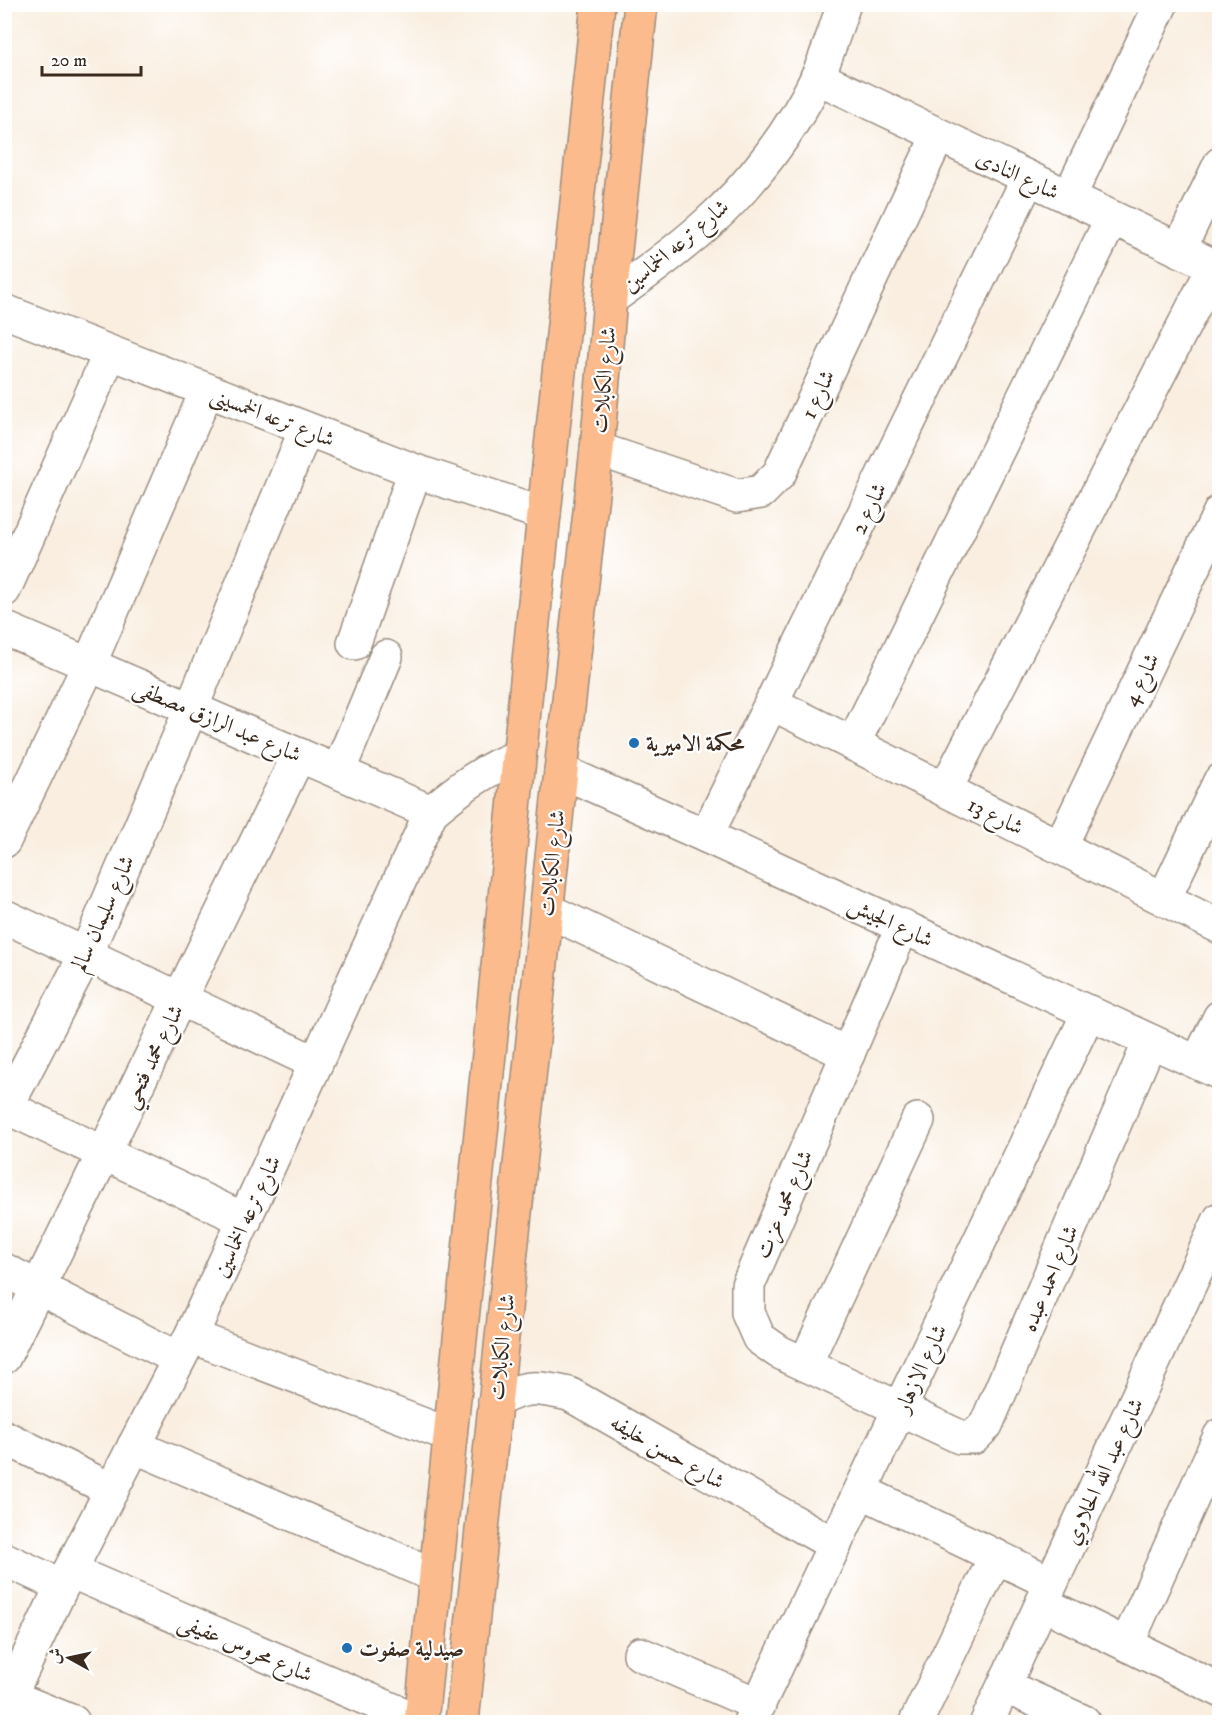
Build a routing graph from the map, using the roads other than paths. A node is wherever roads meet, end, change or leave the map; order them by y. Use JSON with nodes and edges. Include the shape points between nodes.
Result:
{"nodes":[{"id":1,"x":598,"y":4,"type":"edge"},
{"id":2,"x":641,"y":4,"type":"edge"},
{"id":3,"x":844,"y":4,"type":"edge"},
{"id":4,"x":1161,"y":4,"type":"edge"},
{"id":5,"x":818,"y":77,"type":"junction"},
{"id":6,"x":938,"y":136,"type":"junction"},
{"id":7,"x":1220,"y":164,"type":"edge"},
{"id":8,"x":1028,"y":179,"type":"junction"},
{"id":9,"x":1070,"y":197,"type":"junction"},
{"id":10,"x":1113,"y":218,"type":"junction"},
{"id":11,"x":1179,"y":250,"type":"junction"},
{"id":12,"x":1217,"y":268,"type":"edge"},
{"id":13,"x":610,"y":299,"type":"junction"},
{"id":14,"x":5,"y":311,"type":"edge"},
{"id":15,"x":110,"y":352,"type":"junction"},
{"id":16,"x":207,"y":390,"type":"junction"},
{"id":17,"x":306,"y":429,"type":"junction"},
{"id":18,"x":597,"y":449,"type":"junction"},
{"id":19,"x":415,"y":471,"type":"junction"},
{"id":20,"x":1220,"y":512,"type":"edge"},
{"id":21,"x":544,"y":514,"type":"junction"},
{"id":22,"x":4,"y":590,"type":"edge"},
{"id":23,"x":4,"y":628,"type":"edge"},
{"id":24,"x":354,"y":643,"type":"dead end"},
{"id":25,"x":386,"y":657,"type":"dead end"},
{"id":26,"x":89,"y":665,"type":"junction"},
{"id":27,"x":772,"y":704,"type":"junction"},
{"id":28,"x":191,"y":709,"type":"junction"},
{"id":29,"x":853,"y":744,"type":"junction"},
{"id":30,"x":299,"y":755,"type":"junction"},
{"id":31,"x":519,"y":757,"type":"junction"},
{"id":32,"x":561,"y":771,"type":"junction"},
{"id":33,"x":338,"y":772,"type":"junction"},
{"id":34,"x":1220,"y":782,"type":"edge"},
{"id":35,"x":945,"y":790,"type":"junction"},
{"id":36,"x":431,"y":812,"type":"junction"},
{"id":37,"x":706,"y":836,"type":"junction"},
{"id":38,"x":4,"y":841,"type":"edge"},
{"id":39,"x":1059,"y":847,"type":"junction"},
{"id":40,"x":1164,"y":899,"type":"junction"},
{"id":41,"x":547,"y":910,"type":"junction"},
{"id":42,"x":4,"y":916,"type":"edge"},
{"id":43,"x":903,"y":926,"type":"junction"},
{"id":44,"x":1220,"y":927,"type":"edge"},
{"id":45,"x":86,"y":954,"type":"junction"},
{"id":46,"x":180,"y":999,"type":"junction"},
{"id":47,"x":1089,"y":1012,"type":"junction"},
{"id":48,"x":1220,"y":1017,"type":"edge"},
{"id":49,"x":1150,"y":1041,"type":"junction"},
{"id":50,"x":848,"y":1054,"type":"junction"},
{"id":51,"x":316,"y":1064,"type":"junction"},
{"id":52,"x":1209,"y":1067,"type":"edge"},
{"id":53,"x":5,"y":1108,"type":"edge"},
{"id":54,"x":918,"y":1120,"type":"dead end"},
{"id":55,"x":104,"y":1154,"type":"junction"},
{"id":56,"x":245,"y":1220,"type":"junction"},
{"id":57,"x":1217,"y":1233,"type":"edge"},
{"id":58,"x":4,"y":1270,"type":"edge"},
{"id":59,"x":39,"y":1287,"type":"junction"},
{"id":60,"x":185,"y":1348,"type":"junction"},
{"id":61,"x":4,"y":1357,"type":"edge"},
{"id":62,"x":805,"y":1365,"type":"junction"},
{"id":63,"x":495,"y":1401,"type":"junction"},
{"id":64,"x":900,"y":1410,"type":"junction"},
{"id":65,"x":450,"y":1435,"type":"junction"},
{"id":66,"x":1220,"y":1436,"type":"edge"},
{"id":67,"x":4,"y":1437,"type":"edge"},
{"id":68,"x":134,"y":1446,"type":"junction"},
{"id":69,"x":111,"y":1490,"type":"junction"},
{"id":70,"x":861,"y":1491,"type":"junction"},
{"id":71,"x":835,"y":1545,"type":"junction"},
{"id":72,"x":996,"y":1556,"type":"junction"},
{"id":73,"x":4,"y":1559,"type":"edge"},
{"id":74,"x":436,"y":1576,"type":"junction"},
{"id":75,"x":66,"y":1579,"type":"junction"},
{"id":76,"x":1046,"y":1593,"type":"junction"},
{"id":77,"x":1127,"y":1644,"type":"junction"},
{"id":78,"x":640,"y":1654,"type":"dead end"},
{"id":79,"x":1004,"y":1686,"type":"junction"},
{"id":80,"x":1220,"y":1690,"type":"edge"},
{"id":81,"x":6,"y":1699,"type":"edge"},
{"id":82,"x":754,"y":1714,"type":"edge"},
{"id":83,"x":74,"y":1722,"type":"edge"},
{"id":84,"x":421,"y":1722,"type":"edge"},
{"id":85,"x":462,"y":1722,"type":"edge"},
{"id":86,"x":916,"y":1722,"type":"edge"},
{"id":87,"x":987,"y":1722,"type":"edge"},
{"id":88,"x":1084,"y":1722,"type":"edge"}],
"edges":[{"from":1,"to":21,"type":"main road","name":"شارع الكابلات"},
{"from":2,"to":13,"type":"main road","name":"شارع الكابلات"},
{"from":3,"to":5,"type":"street","name":"شارع ترعه الخماسين"},
{"from":4,"to":9,"type":"street"},
{"from":5,"to":6,"type":"street","name":"شارع النادى"},
{"from":5,"to":13,"type":"street","name":"شارع ترعه الخماسين","via":[[791,124],[753,176],[710,222]]},
{"from":6,"to":8,"type":"street","name":"شارع النادى"},
{"from":6,"to":18,"type":"street","name":"شارع 1","via":[[779,474],[761,492],[737,496]]},
{"from":7,"to":11,"type":"street"},
{"from":8,"to":9,"type":"street","name":"شارع النادى"},
{"from":8,"to":27,"type":"street","name":"شارع 2"},
{"from":9,"to":10,"type":"street","name":"شارع النادى"},
{"from":10,"to":11,"type":"street","name":"شارع النادى"},
{"from":10,"to":29,"type":"street"},
{"from":11,"to":12,"type":"street","name":"شارع النادى"},
{"from":12,"to":35,"type":"street"},
{"from":13,"to":18,"type":"main road","name":"شارع الكابلات"},
{"from":14,"to":15,"type":"street","name":"شارع ترعه الخمسينى"},
{"from":15,"to":16,"type":"street","name":"شارع ترعه الخمسينى"},
{"from":15,"to":22,"type":"street"},
{"from":16,"to":17,"type":"street","name":"شارع ترعه الخمسينى"},
{"from":16,"to":26,"type":"street"},
{"from":17,"to":19,"type":"street","name":"شارع ترعه الخمسينى"},
{"from":17,"to":28,"type":"street","name":"شارع سليمان سالم"},
{"from":18,"to":32,"type":"main road","name":"شارع الكابلات"},
{"from":19,"to":21,"type":"street","name":"شارع ترعه الخمسينى"},
{"from":19,"to":24,"type":"street"},
{"from":20,"to":39,"type":"street","name":"شارع 4"},
{"from":21,"to":31,"type":"main road","name":"شارع الكابلات"},
{"from":23,"to":26,"type":"street","name":"شارع عبد الرازق مصطفى"},
{"from":25,"to":33,"type":"street"},
{"from":26,"to":28,"type":"street","name":"شارع عبد الرازق مصطفى"},
{"from":26,"to":38,"type":"street"},
{"from":27,"to":29,"type":"street","name":"شارع 13"},
{"from":27,"to":37,"type":"street","name":"شارع 2"},
{"from":28,"to":30,"type":"street","name":"شارع عبد الرازق مصطفى"},
{"from":28,"to":45,"type":"street","name":"شارع سليمان سالم"},
{"from":29,"to":35,"type":"street","name":"شارع 13"},
{"from":30,"to":33,"type":"street","name":"شارع عبد الرازق مصطفى"},
{"from":30,"to":46,"type":"street","name":"شارع محمد فتحي"},
{"from":31,"to":36,"type":"street","name":"شارع ترعه الخماسين","via":[[498,765],[453,793]]},
{"from":31,"to":65,"type":"main road","name":"شارع الكابلات"},
{"from":32,"to":37,"type":"street","name":"شارع الجيش"},
{"from":32,"to":41,"type":"main road","name":"شارع الكابلات"},
{"from":33,"to":36,"type":"street","name":"شارع عبد الرازق مصطفى"},
{"from":34,"to":40,"type":"street"},
{"from":35,"to":39,"type":"street","name":"شارع 13"},
{"from":36,"to":51,"type":"street","name":"شارع ترعه الخماسين"},
{"from":37,"to":43,"type":"street","name":"شارع الجيش"},
{"from":39,"to":40,"type":"street","name":"شارع 13"},
{"from":40,"to":44,"type":"street","name":"شارع 13"},
{"from":41,"to":50,"type":"street"},
{"from":41,"to":63,"type":"main road","name":"شارع الكابلات"},
{"from":42,"to":45,"type":"street"},
{"from":43,"to":47,"type":"street","name":"شارع الجيش"},
{"from":43,"to":50,"type":"street","name":"شارع محمد عزت"},
{"from":45,"to":46,"type":"street"},
{"from":45,"to":53,"type":"street","name":"شارع سليمان سالم"},
{"from":46,"to":51,"type":"street"},
{"from":46,"to":55,"type":"street","name":"شارع محمد فتحي"},
{"from":47,"to":49,"type":"street","name":"شارع الجيش"},
{"from":47,"to":64,"type":"street","name":"شارع الازهار"},
{"from":48,"to":52,"type":"street"},
{"from":49,"to":52,"type":"street","name":"شارع الجيش"},
{"from":49,"to":64,"type":"street","name":"شارع احمد عبده","via":[[986,1425],[974,1437],[960,1437]]},
{"from":50,"to":62,"type":"street","name":"شارع محمد عزت","via":[[748,1285],[748,1313],[759,1338]]},
{"from":51,"to":56,"type":"street","name":"شارع ترعه الخماسين"},
{"from":53,"to":55,"type":"street"},
{"from":54,"to":62,"type":"street"},
{"from":55,"to":56,"type":"street"},
{"from":55,"to":59,"type":"street","name":"شارع محمد فتحي"},
{"from":56,"to":60,"type":"street","name":"شارع ترعه الخماسين"},
{"from":57,"to":76,"type":"street","name":"شارع عبد الله الحلاوي"},
{"from":58,"to":59,"type":"street"},
{"from":59,"to":60,"type":"street"},
{"from":59,"to":61,"type":"street","name":"شارع محمد فتحي"},
{"from":60,"to":65,"type":"street"},
{"from":60,"to":68,"type":"street","name":"شارع ترعه الخماسين"},
{"from":62,"to":64,"type":"street","name":"شارع محمد عزت"},
{"from":63,"to":71,"type":"street","name":"شارع حسن خليفه","via":[[516,1390],[543,1388],[569,1394]]},
{"from":63,"to":85,"type":"main road","name":"شارع الكابلات"},
{"from":64,"to":70,"type":"street","name":"شارع الازهار"},
{"from":65,"to":74,"type":"main road","name":"شارع الكابلات"},
{"from":66,"to":77,"type":"street"},
{"from":67,"to":69,"type":"street"},
{"from":68,"to":69,"type":"street","name":"شارع ترعه الخماسين"},
{"from":68,"to":74,"type":"street"},
{"from":69,"to":75,"type":"street","name":"شارع ترعه الخماسين"},
{"from":70,"to":71,"type":"street","name":"شارع الازهار"},
{"from":70,"to":72,"type":"street"},
{"from":71,"to":82,"type":"street","name":"شارع الازهار"},
{"from":72,"to":76,"type":"street"},
{"from":72,"to":86,"type":"street"},
{"from":73,"to":75,"type":"street","name":"شارع محروس عفيفى"},
{"from":74,"to":84,"type":"main road","name":"شارع الكابلات"},
{"from":75,"to":81,"type":"street","name":"شارع ترعه الخماسين"},
{"from":75,"to":84,"type":"street","name":"شارع محروس عفيفى"},
{"from":76,"to":77,"type":"street"},
{"from":76,"to":79,"type":"street","name":"شارع عبد الله الحلاوي"},
{"from":77,"to":80,"type":"street"},
{"from":78,"to":82,"type":"street"},
{"from":79,"to":87,"type":"street","name":"شارع عبد الله الحلاوي"},
{"from":79,"to":88,"type":"street"},
{"from":81,"to":83,"type":"street"}]}
